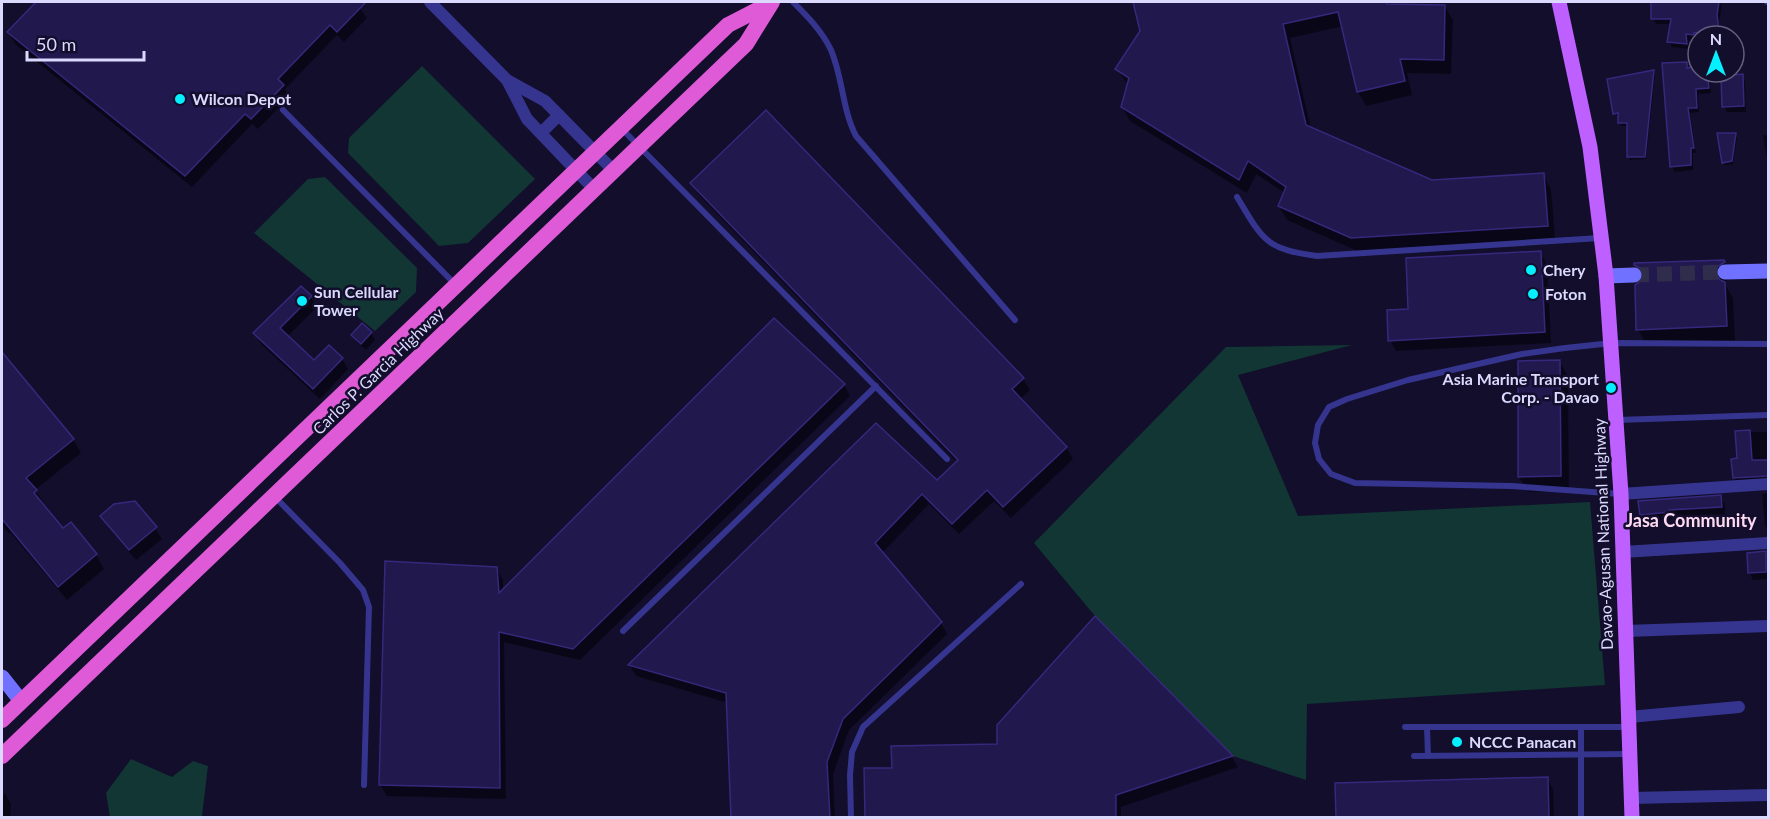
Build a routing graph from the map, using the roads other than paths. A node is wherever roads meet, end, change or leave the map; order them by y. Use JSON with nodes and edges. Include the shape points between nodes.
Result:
{"nodes":[{"id":1,"x":430,"y":2,"type":"edge"},
{"id":2,"x":793,"y":2,"type":"edge"},
{"id":3,"x":1559,"y":2,"type":"edge"},
{"id":4,"x":771,"y":3,"type":"edge"},
{"id":5,"x":507,"y":80,"type":"junction"},
{"id":6,"x":283,"y":110,"type":"dead end"},
{"id":7,"x":559,"y":115,"type":"junction"},
{"id":8,"x":620,"y":128,"type":"junction"},
{"id":9,"x":541,"y":133,"type":"junction"},
{"id":10,"x":639,"y":147,"type":"junction"},
{"id":11,"x":596,"y":152,"type":"junction"},
{"id":12,"x":577,"y":169,"type":"junction"},
{"id":13,"x":614,"y":171,"type":"junction"},
{"id":14,"x":594,"y":189,"type":"junction"},
{"id":15,"x":1237,"y":197,"type":"dead end"},
{"id":16,"x":1602,"y":238,"type":"junction"},
{"id":17,"x":1768,"y":271,"type":"edge"},
{"id":18,"x":1725,"y":272,"type":"tunnel mouth"},
{"id":19,"x":1634,"y":275,"type":"tunnel mouth"},
{"id":20,"x":1606,"y":276,"type":"junction"},
{"id":21,"x":456,"y":285,"type":"junction"},
{"id":22,"x":1015,"y":320,"type":"dead end"},
{"id":23,"x":1612,"y":343,"type":"junction"},
{"id":24,"x":1768,"y":345,"type":"edge"},
{"id":25,"x":876,"y":386,"type":"junction"},
{"id":26,"x":1768,"y":415,"type":"edge"},
{"id":27,"x":1617,"y":420,"type":"junction"},
{"id":28,"x":947,"y":459,"type":"dead end"},
{"id":29,"x":1768,"y":484,"type":"edge"},
{"id":30,"x":1621,"y":494,"type":"junction"},
{"id":31,"x":274,"y":496,"type":"junction"},
{"id":32,"x":1768,"y":543,"type":"edge"},
{"id":33,"x":1623,"y":552,"type":"junction"},
{"id":34,"x":1021,"y":584,"type":"dead end"},
{"id":35,"x":120,"y":606,"type":"junction"},
{"id":36,"x":137,"y":626,"type":"junction"},
{"id":37,"x":1768,"y":626,"type":"edge"},
{"id":38,"x":623,"y":631,"type":"dead end"},
{"id":39,"x":1626,"y":631,"type":"junction"},
{"id":40,"x":2,"y":678,"type":"edge"},
{"id":41,"x":21,"y":701,"type":"junction"},
{"id":42,"x":1739,"y":707,"type":"dead end"},
{"id":43,"x":2,"y":720,"type":"edge"},
{"id":44,"x":1629,"y":722,"type":"junction"},
{"id":45,"x":1405,"y":727,"type":"dead end"},
{"id":46,"x":1427,"y":727,"type":"junction"},
{"id":47,"x":1581,"y":727,"type":"junction"},
{"id":48,"x":1630,"y":754,"type":"junction"},
{"id":49,"x":2,"y":756,"type":"edge"},
{"id":50,"x":1414,"y":756,"type":"dead end"},
{"id":51,"x":1428,"y":756,"type":"junction"},
{"id":52,"x":1582,"y":756,"type":"junction"},
{"id":53,"x":364,"y":785,"type":"dead end"},
{"id":54,"x":1768,"y":795,"type":"edge"},
{"id":55,"x":1631,"y":798,"type":"junction"},
{"id":56,"x":851,"y":818,"type":"edge"},
{"id":57,"x":1581,"y":818,"type":"edge"},
{"id":58,"x":1632,"y":818,"type":"edge"}],
"edges":[{"from":1,"to":5,"type":"street"},
{"from":2,"to":22,"type":"lane","via":[[821,33],[832,52],[856,136]]},
{"from":3,"to":16,"type":"main road","name":"Davao-Agusan National Highway","via":[[1590,147]]},
{"from":4,"to":8,"type":"highway","name":"Carlos P. Garcia Highway","via":[[728,25]]},
{"from":4,"to":10,"type":"highway","name":"Carlos P. Garcia Highway","via":[[746,44]]},
{"from":5,"to":7,"type":"street","via":[[545,101]]},
{"from":5,"to":9,"type":"street","via":[[526,119]]},
{"from":6,"to":21,"type":"lane"},
{"from":7,"to":9,"type":"street"},
{"from":7,"to":11,"type":"street"},
{"from":8,"to":10,"type":"lane"},
{"from":8,"to":11,"type":"highway","name":"Carlos P. Garcia Highway"},
{"from":9,"to":12,"type":"street"},
{"from":10,"to":13,"type":"highway","name":"Carlos P. Garcia Highway"},
{"from":10,"to":25,"type":"lane"},
{"from":11,"to":12,"type":"highway","name":"Carlos P. Garcia Highway"},
{"from":11,"to":13,"type":"street"},
{"from":12,"to":14,"type":"street"},
{"from":12,"to":21,"type":"highway","name":"Carlos P. Garcia Highway"},
{"from":13,"to":14,"type":"highway","name":"Carlos P. Garcia Highway"},
{"from":14,"to":31,"type":"highway","name":"Carlos P. Garcia Highway"},
{"from":15,"to":16,"type":"lane","via":[[1265,239],[1278,248],[1317,256]]},
{"from":16,"to":20,"type":"main road","name":"Davao-Agusan National Highway"},
{"from":17,"to":18,"type":"main road"},
{"from":19,"to":20,"type":"main road"},
{"from":20,"to":23,"type":"main road","name":"Davao-Agusan National Highway"},
{"from":21,"to":35,"type":"highway","name":"Carlos P. Garcia Highway"},
{"from":23,"to":24,"type":"lane"},
{"from":23,"to":27,"type":"main road","name":"Davao-Agusan National Highway"},
{"from":23,"to":30,"type":"lane","via":[[1522,354],[1408,380],[1347,399],[1329,407],[1318,425],[1315,443],[1319,459],[1331,474],[1355,483],[1511,486]]},
{"from":25,"to":28,"type":"lane"},
{"from":25,"to":38,"type":"lane"},
{"from":26,"to":27,"type":"lane"},
{"from":27,"to":30,"type":"main road","name":"Davao-Agusan National Highway"},
{"from":29,"to":30,"type":"street"},
{"from":30,"to":33,"type":"main road","name":"Davao-Agusan National Highway"},
{"from":31,"to":36,"type":"highway","name":"Carlos P. Garcia Highway"},
{"from":31,"to":53,"type":"lane","via":[[346,570],[363,590],[369,607]]},
{"from":32,"to":33,"type":"street"},
{"from":33,"to":39,"type":"main road","name":"Davao-Agusan National Highway"},
{"from":34,"to":56,"type":"lane","via":[[863,727],[852,752]]},
{"from":35,"to":36,"type":"highway"},
{"from":35,"to":41,"type":"highway","name":"Carlos P. Garcia Highway"},
{"from":36,"to":49,"type":"highway","name":"Carlos P. Garcia Highway"},
{"from":37,"to":39,"type":"street"},
{"from":39,"to":44,"type":"main road","name":"Davao-Agusan National Highway"},
{"from":40,"to":41,"type":"main road"},
{"from":41,"to":43,"type":"highway","name":"Carlos P. Garcia Highway"},
{"from":42,"to":44,"type":"street"},
{"from":44,"to":47,"type":"lane"},
{"from":44,"to":48,"type":"main road","name":"Davao-Agusan National Highway"},
{"from":45,"to":46,"type":"lane"},
{"from":46,"to":47,"type":"lane"},
{"from":46,"to":51,"type":"lane"},
{"from":47,"to":52,"type":"lane"},
{"from":48,"to":52,"type":"lane"},
{"from":48,"to":55,"type":"main road","name":"Davao-Agusan National Highway"},
{"from":50,"to":51,"type":"lane"},
{"from":51,"to":52,"type":"lane"},
{"from":52,"to":57,"type":"lane"},
{"from":54,"to":55,"type":"street"},
{"from":55,"to":58,"type":"main road","name":"Davao-Agusan National Highway"}]}
